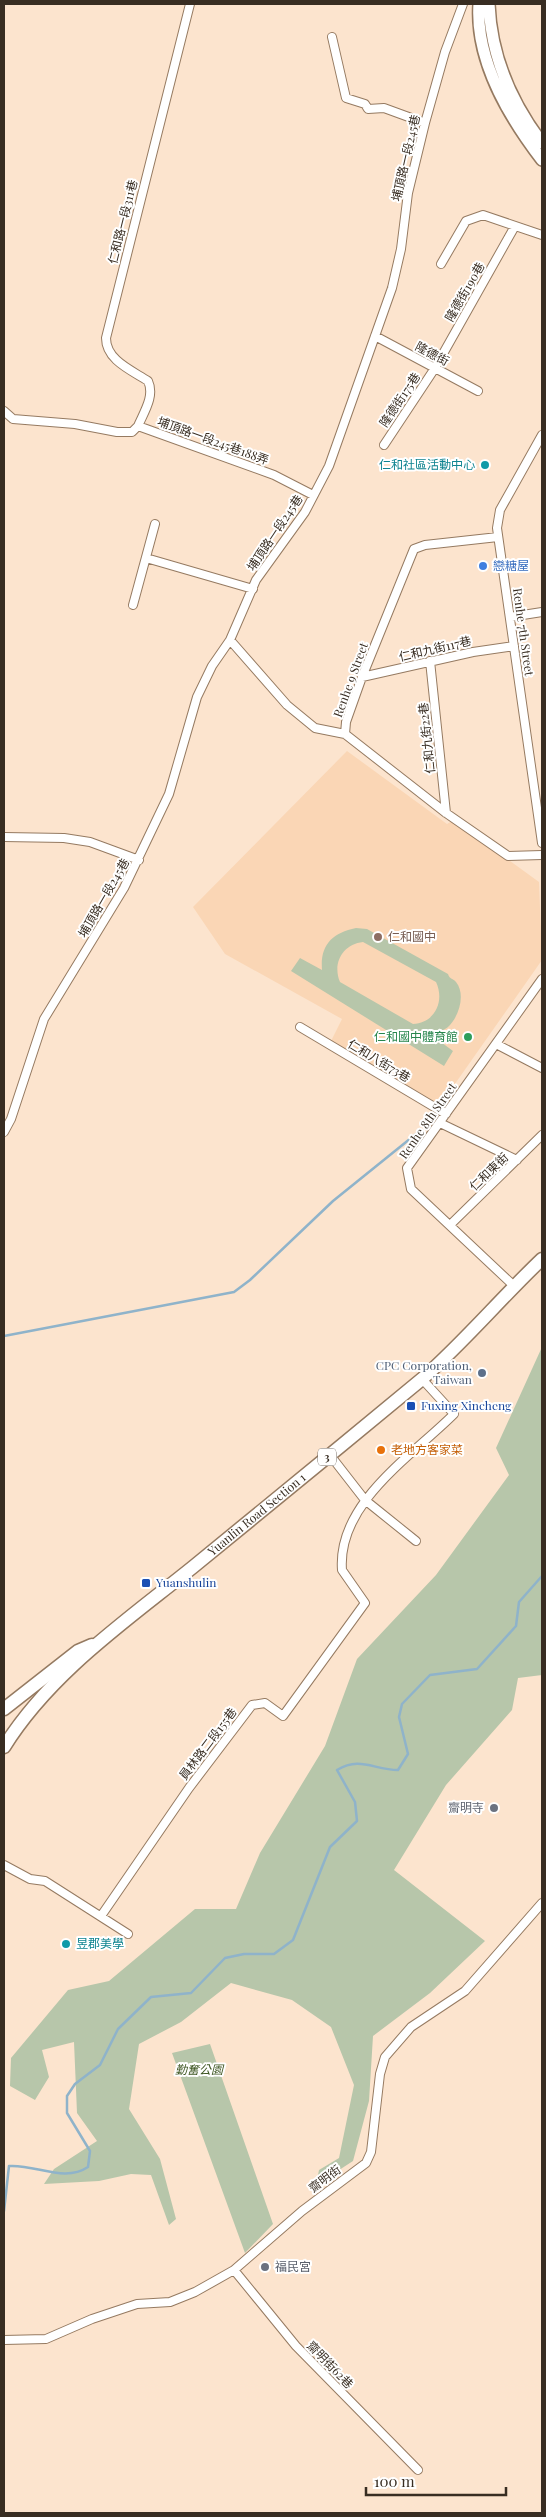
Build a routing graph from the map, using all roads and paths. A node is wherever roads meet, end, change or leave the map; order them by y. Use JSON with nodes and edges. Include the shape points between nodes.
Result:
{"nodes":[{"id":1,"x":190,"y":4,"type":"edge"},
{"id":2,"x":463,"y":4,"type":"edge"},
{"id":3,"x":479,"y":4,"type":"edge"},
{"id":4,"x":489,"y":4,"type":"edge"},
{"id":5,"x":332,"y":37,"type":"dead end"},
{"id":6,"x":425,"y":123,"type":"junction"},
{"id":7,"x":542,"y":143,"type":"edge"},
{"id":8,"x":542,"y":160,"type":"edge"},
{"id":9,"x":515,"y":226,"type":"junction"},
{"id":10,"x":542,"y":235,"type":"edge"},
{"id":11,"x":441,"y":264,"type":"dead end"},
{"id":12,"x":375,"y":336,"type":"junction"},
{"id":13,"x":435,"y":368,"type":"junction"},
{"id":14,"x":478,"y":391,"type":"dead end"},
{"id":15,"x":4,"y":411,"type":"edge"},
{"id":16,"x":138,"y":426,"type":"junction"},
{"id":17,"x":542,"y":435,"type":"edge"},
{"id":18,"x":384,"y":445,"type":"dead end"},
{"id":19,"x":313,"y":495,"type":"junction"},
{"id":20,"x":155,"y":524,"type":"dead end"},
{"id":21,"x":498,"y":537,"type":"junction"},
{"id":22,"x":146,"y":558,"type":"junction"},
{"id":23,"x":253,"y":589,"type":"junction"},
{"id":24,"x":133,"y":605,"type":"dead end"},
{"id":25,"x":542,"y":612,"type":"edge"},
{"id":26,"x":510,"y":617,"type":"junction"},
{"id":27,"x":230,"y":640,"type":"junction"},
{"id":28,"x":514,"y":646,"type":"junction"},
{"id":29,"x":430,"y":661,"type":"junction"},
{"id":30,"x":362,"y":677,"type":"junction"},
{"id":31,"x":345,"y":734,"type":"junction"},
{"id":32,"x":446,"y":813,"type":"junction"},
{"id":33,"x":4,"y":837,"type":"edge"},
{"id":34,"x":542,"y":843,"type":"edge"},
{"id":35,"x":542,"y":855,"type":"edge"},
{"id":36,"x":139,"y":860,"type":"junction"},
{"id":37,"x":542,"y":979,"type":"edge"},
{"id":38,"x":300,"y":1027,"type":"dead end"},
{"id":39,"x":496,"y":1044,"type":"junction"},
{"id":40,"x":542,"y":1068,"type":"edge"},
{"id":41,"x":446,"y":1114,"type":"junction"},
{"id":42,"x":440,"y":1122,"type":"junction"},
{"id":43,"x":4,"y":1132,"type":"edge"},
{"id":44,"x":542,"y":1135,"type":"edge"},
{"id":45,"x":517,"y":1160,"type":"junction"},
{"id":46,"x":451,"y":1224,"type":"junction"},
{"id":47,"x":542,"y":1259,"type":"edge"},
{"id":48,"x":514,"y":1286,"type":"junction"},
{"id":49,"x":422,"y":1380,"type":"junction"},
{"id":50,"x":330,"y":1455,"type":"junction"},
{"id":51,"x":365,"y":1500,"type":"junction"},
{"id":52,"x":416,"y":1541,"type":"dead end"},
{"id":53,"x":99,"y":1642,"type":"junction"},
{"id":54,"x":10,"y":1700,"type":"edge"},
{"id":55,"x":4,"y":1709,"type":"edge"},
{"id":56,"x":4,"y":1747,"type":"edge"},
{"id":57,"x":4,"y":1865,"type":"edge"},
{"id":58,"x":542,"y":1903,"type":"edge"},
{"id":59,"x":101,"y":1916,"type":"junction"},
{"id":60,"x":128,"y":1934,"type":"dead end"},
{"id":61,"x":234,"y":2270,"type":"junction"},
{"id":62,"x":4,"y":2340,"type":"edge"},
{"id":63,"x":418,"y":2470,"type":"dead end"}],
"edges":[{"from":1,"to":16,"type":"street","name":"仁和路一段311巷","via":[[106,338],[111,356],[148,381],[151,388],[151,397]]},
{"from":2,"to":6,"type":"street","name":"埔頂路一段245巷","via":[[445,52]]},
{"from":3,"to":8,"type":"street","via":[[481,33],[500,97]]},
{"from":4,"to":7,"type":"street","via":[[491,35],[500,68],[516,103]]},
{"from":5,"to":6,"type":"street","via":[[346,98],[364,104],[368,109],[384,108]]},
{"from":6,"to":12,"type":"street","name":"埔頂路一段245巷","via":[[408,193],[397,268]]},
{"from":9,"to":10,"type":"street"},
{"from":9,"to":11,"type":"street","via":[[483,215],[466,222]]},
{"from":9,"to":13,"type":"street","name":"隆德街190巷"},
{"from":12,"to":13,"type":"street","name":"隆德街"},
{"from":12,"to":19,"type":"street","name":"埔頂路一段245巷","via":[[342,434]]},
{"from":13,"to":14,"type":"street","name":"隆德街"},
{"from":13,"to":18,"type":"street","name":"隆德街175巷"},
{"from":15,"to":16,"type":"street","name":"埔頂路一段245巷188弄","via":[[13,419],[75,424],[117,432],[132,432]]},
{"from":16,"to":19,"type":"street","name":"埔頂路一段245巷188弄","via":[[274,475]]},
{"from":17,"to":21,"type":"street","name":"Renhe 7th Street","via":[[500,510]]},
{"from":19,"to":23,"type":"street","name":"埔頂路一段245巷"},
{"from":20,"to":22,"type":"street"},
{"from":21,"to":26,"type":"street","name":"Renhe 7th Street"},
{"from":21,"to":30,"type":"street","name":"Renhe 9 Street","via":[[425,544],[414,549]]},
{"from":22,"to":23,"type":"street"},
{"from":22,"to":24,"type":"street"},
{"from":23,"to":27,"type":"street","name":"埔頂路一段245巷"},
{"from":25,"to":26,"type":"street"},
{"from":26,"to":28,"type":"street","name":"Renhe 7th Street"},
{"from":27,"to":31,"type":"street","via":[[294,711],[315,728]]},
{"from":27,"to":36,"type":"street","name":"埔頂路一段245巷","via":[[212,666],[197,697],[169,794]]},
{"from":28,"to":29,"type":"street","name":"仁和九街117巷"},
{"from":28,"to":34,"type":"street","name":"Renhe 7th Street"},
{"from":29,"to":30,"type":"street","name":"仁和九街117巷"},
{"from":29,"to":32,"type":"street","name":"仁和九街22巷"},
{"from":30,"to":31,"type":"street","name":"Renhe 9 Street"},
{"from":31,"to":32,"type":"street","name":"Renhe 9 Street"},
{"from":32,"to":35,"type":"street","name":"Renhe 9 Street","via":[[508,856]]},
{"from":33,"to":36,"type":"street","via":[[90,842]]},
{"from":36,"to":43,"type":"street","name":"埔頂路一段245巷","via":[[44,1019]]},
{"from":37,"to":39,"type":"street","name":"Renhe 8th Street"},
{"from":38,"to":41,"type":"street","name":"仁和八街73巷"},
{"from":39,"to":40,"type":"street"},
{"from":39,"to":41,"type":"street","name":"Renhe 8th Street"},
{"from":41,"to":42,"type":"street","name":"Renhe 8th Street"},
{"from":42,"to":45,"type":"street"},
{"from":42,"to":46,"type":"street","name":"Renhe 8th Street","via":[[407,1168],[408,1180],[411,1189]]},
{"from":44,"to":45,"type":"street","name":"仁和東街"},
{"from":45,"to":46,"type":"street","name":"仁和東街"},
{"from":46,"to":48,"type":"street","name":"Renhe 8th Street"},
{"from":47,"to":48,"type":"main road","name":"Yuanlin Road Section 1","number":"3"},
{"from":48,"to":49,"type":"main road","name":"Yuanlin Road Section 1","number":"3","via":[[458,1348]]},
{"from":49,"to":50,"type":"main road","name":"Yuanlin Road Section 1","number":"3"},
{"from":49,"to":51,"type":"street","via":[[454,1414],[384,1477]]},
{"from":50,"to":51,"type":"street"},
{"from":50,"to":53,"type":"main road","name":"Yuanlin Road Section 1","number":"3"},
{"from":51,"to":52,"type":"street"},
{"from":51,"to":59,"type":"street","name":"員林路二段155巷","via":[[345,1543],[342,1570],[365,1603],[283,1716],[266,1702],[252,1705],[189,1788]]},
{"from":53,"to":54,"type":"main road","name":"Yuanlin Road Section 1","number":"3","via":[[78,1651]]},
{"from":53,"to":56,"type":"main road","name":"Yuanlin Road Section 1","number":"3","via":[[38,1700]]},
{"from":54,"to":55,"type":"main road","name":"Yuanlin Road Section 1","number":"3"},
{"from":57,"to":59,"type":"street","via":[[30,1879],[46,1881]]},
{"from":58,"to":61,"type":"street","name":"齋明街","via":[[464,1991],[411,2027],[385,2057],[371,2152],[366,2163],[302,2211]]},
{"from":59,"to":60,"type":"street"},
{"from":61,"to":62,"type":"street","name":"齋明街","via":[[170,2302],[137,2304],[46,2339]]},
{"from":61,"to":63,"type":"street","name":"齋明街62巷","via":[[296,2346]]}]}
